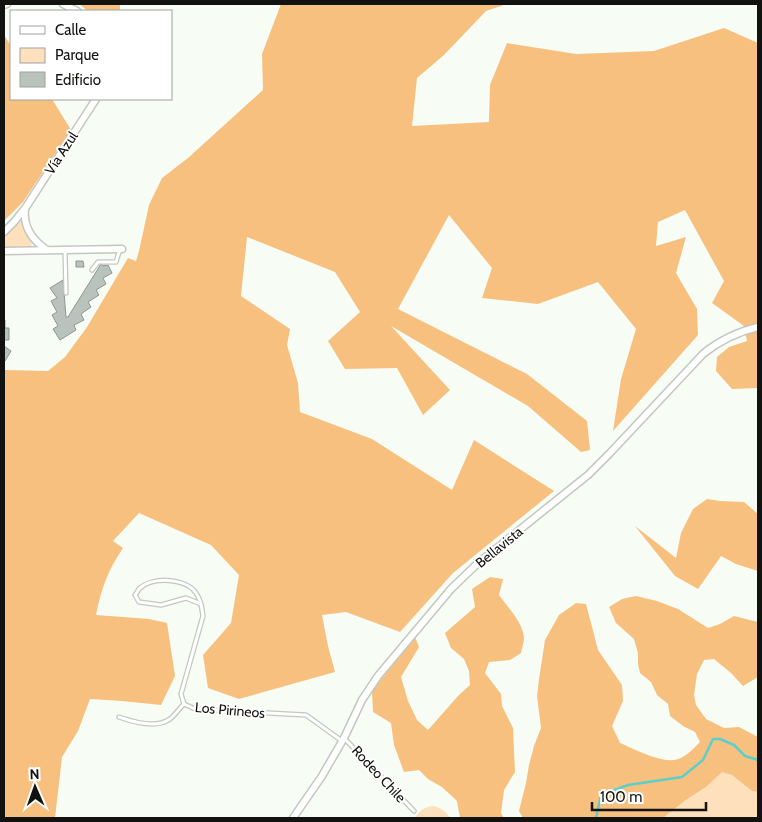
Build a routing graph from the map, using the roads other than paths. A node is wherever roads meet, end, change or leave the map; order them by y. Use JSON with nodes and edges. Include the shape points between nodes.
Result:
{"nodes":[{"id":1,"x":7,"y":4,"type":"edge"},
{"id":2,"x":63,"y":4,"type":"edge"},
{"id":3,"x":4,"y":5,"type":"edge"},
{"id":4,"x":76,"y":10,"type":"edge"},
{"id":5,"x":95,"y":100,"type":"edge"},
{"id":6,"x":26,"y":206,"type":"junction"},
{"id":7,"x":4,"y":232,"type":"edge"},
{"id":8,"x":121,"y":249,"type":"joint"},
{"id":9,"x":65,"y":250,"type":"junction"},
{"id":10,"x":4,"y":251,"type":"edge"},
{"id":11,"x":48,"y":251,"type":"junction"},
{"id":12,"x":92,"y":270,"type":"dead end"},
{"id":13,"x":66,"y":293,"type":"dead end"},
{"id":14,"x":758,"y":327,"type":"edge"},
{"id":15,"x":201,"y":604,"type":"junction"},
{"id":16,"x":184,"y":704,"type":"junction"},
{"id":17,"x":119,"y":717,"type":"dead end"},
{"id":18,"x":343,"y":739,"type":"junction"},
{"id":19,"x":414,"y":811,"type":"dead end"},
{"id":20,"x":293,"y":818,"type":"edge"}],
"edges":[{"from":1,"to":3,"type":"street"},
{"from":2,"to":4,"type":"street"},
{"from":5,"to":6,"type":"street","name":"Vía Azul"},
{"from":6,"to":7,"type":"street","name":"Vía Azul"},
{"from":6,"to":11,"type":"street","via":[[27,228],[36,242]]},
{"from":8,"to":9,"type":"street"},
{"from":8,"to":12,"type":"lane","via":[[116,262],[98,262]]},
{"from":9,"to":11,"type":"street"},
{"from":9,"to":13,"type":"lane"},
{"from":10,"to":11,"type":"street"},
{"from":14,"to":18,"type":"street","name":"Bellavista","via":[[728,337],[703,354],[599,464],[465,575],[378,676]]},
{"from":15,"to":15,"type":"lane","via":[[186,598],[161,605],[139,602],[136,595],[139,589],[156,580],[170,581],[184,584],[196,592]]},
{"from":15,"to":16,"type":"lane","name":"Los Pirineos","via":[[203,616],[181,694]]},
{"from":16,"to":17,"type":"lane","via":[[168,720],[157,723],[133,722]]},
{"from":16,"to":18,"type":"lane","name":"Los Pirineos","via":[[195,709],[306,714]]},
{"from":18,"to":19,"type":"lane","name":"Rodeo Chile"},
{"from":18,"to":20,"type":"street","name":"Bellavista"}]}
